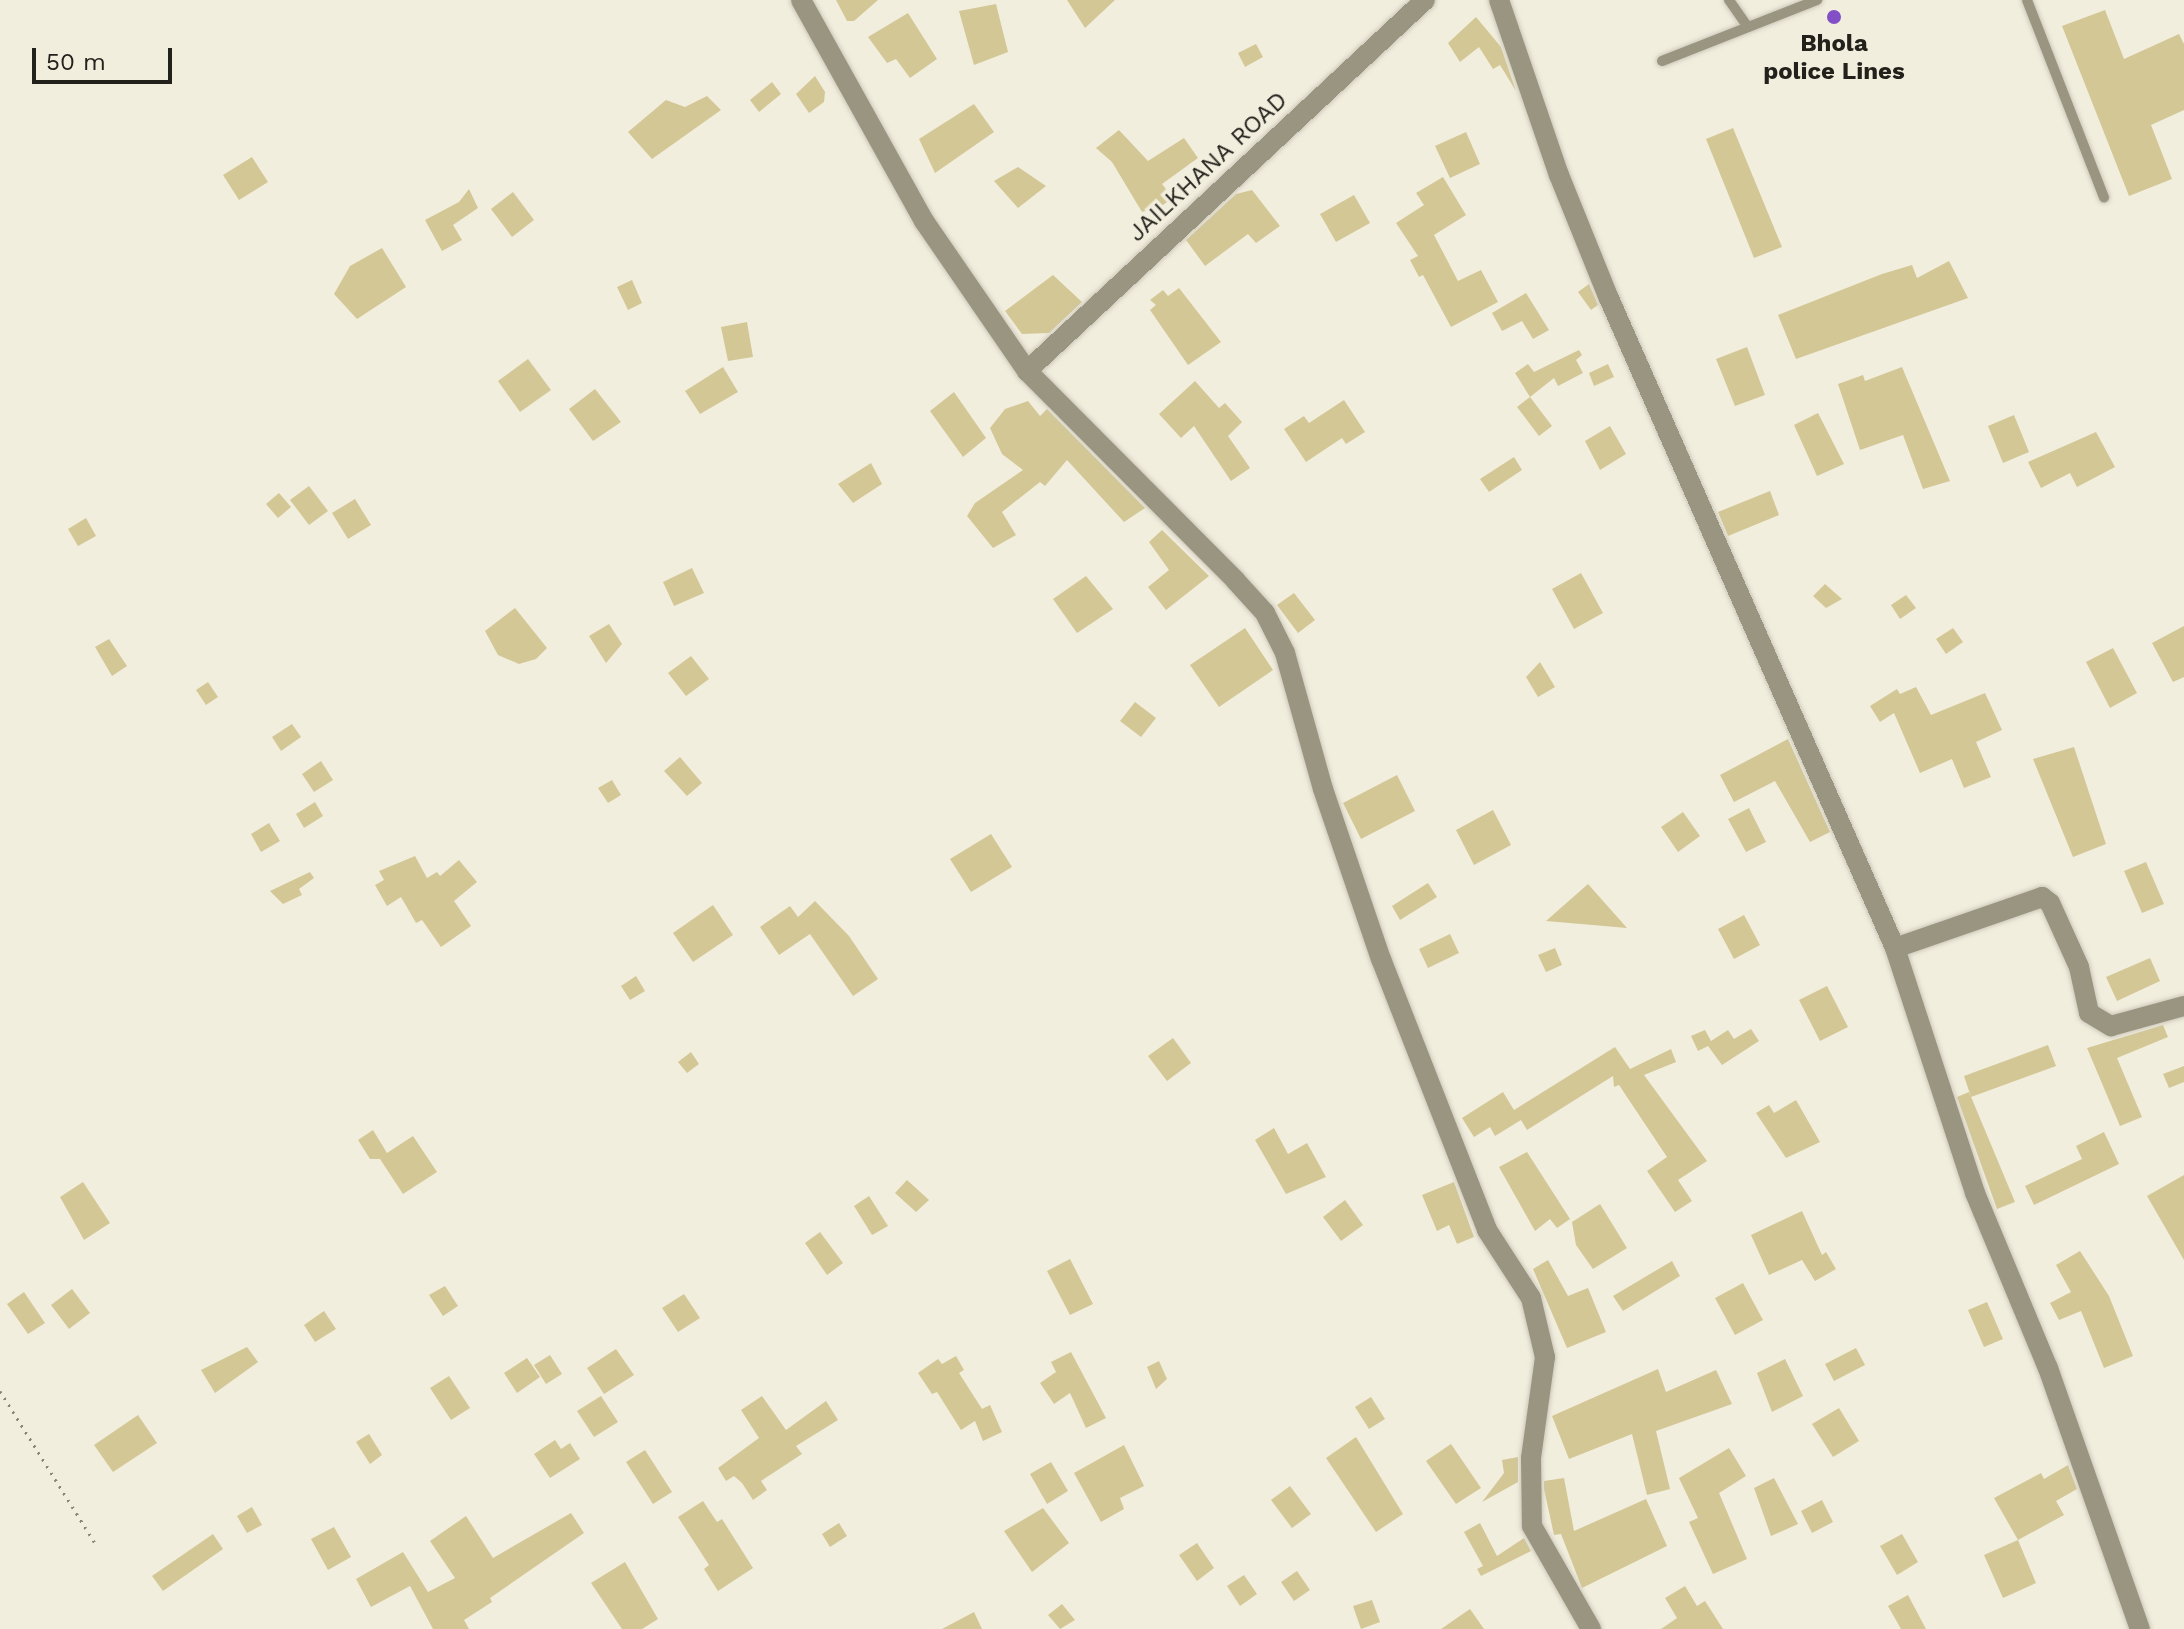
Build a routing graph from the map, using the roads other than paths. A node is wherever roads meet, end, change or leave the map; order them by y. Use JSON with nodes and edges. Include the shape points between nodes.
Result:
{"nodes":[{"id":1,"x":801,"y":0,"type":"edge"},
{"id":2,"x":1425,"y":0,"type":"edge"},
{"id":3,"x":1499,"y":0,"type":"edge"},
{"id":4,"x":1729,"y":0,"type":"edge"},
{"id":5,"x":1817,"y":0,"type":"edge"},
{"id":6,"x":2027,"y":0,"type":"edge"},
{"id":7,"x":1748,"y":27,"type":"junction"},
{"id":8,"x":1662,"y":61,"type":"dead end"},
{"id":9,"x":2104,"y":198,"type":"dead end"},
{"id":10,"x":1027,"y":371,"type":"junction"},
{"id":11,"x":1895,"y":948,"type":"junction"},
{"id":12,"x":2184,"y":1006,"type":"edge"},
{"id":13,"x":1591,"y":1629,"type":"edge"},
{"id":14,"x":2140,"y":1629,"type":"edge"}],
"edges":[{"from":1,"to":10,"type":"street","via":[[924,221]]},
{"from":2,"to":10,"type":"street","name":"JAILKHANA ROAD"},
{"from":3,"to":11,"type":"street","via":[[1559,175],[1608,296]]},
{"from":4,"to":7,"type":"lane"},
{"from":5,"to":7,"type":"lane"},
{"from":6,"to":9,"type":"lane"},
{"from":7,"to":8,"type":"lane"},
{"from":10,"to":13,"type":"street","via":[[1235,580],[1265,613],[1285,653],[1323,789],[1381,959],[1487,1230],[1531,1298],[1545,1357],[1531,1458],[1532,1526]]},
{"from":11,"to":12,"type":"street","via":[[2042,897],[2079,967],[2089,1013],[2111,1026]]},
{"from":11,"to":14,"type":"street","via":[[1975,1193],[2048,1368]]}]}
